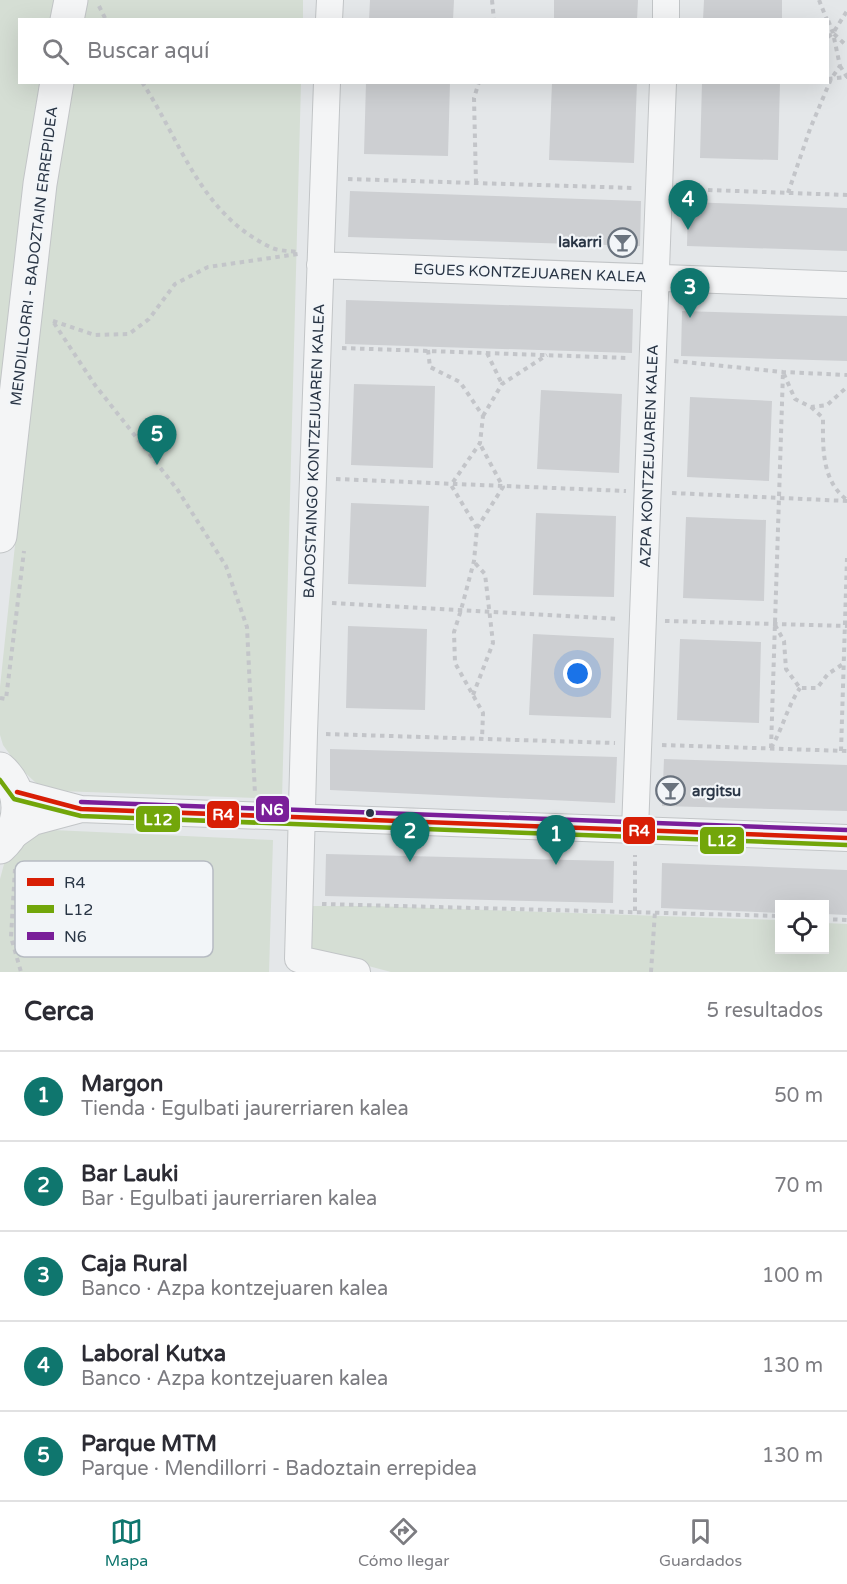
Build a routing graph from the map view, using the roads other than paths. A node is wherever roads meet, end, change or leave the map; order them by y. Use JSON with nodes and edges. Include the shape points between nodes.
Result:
{"nodes":[{"id":1,"x":71,"y":0,"type":"edge"},
{"id":2,"x":330,"y":0,"type":"edge"},
{"id":3,"x":666,"y":0,"type":"edge"},
{"id":4,"x":67,"y":18,"type":"edge"},
{"id":5,"x":329,"y":18,"type":"edge"},
{"id":6,"x":666,"y":18,"type":"edge"},
{"id":7,"x":57,"y":84,"type":"edge"},
{"id":8,"x":327,"y":84,"type":"edge"},
{"id":9,"x":663,"y":84,"type":"edge"},
{"id":10,"x":320,"y":265,"type":"junction"},
{"id":11,"x":657,"y":278,"type":"junction"},
{"id":12,"x":847,"y":285,"type":"edge"},
{"id":13,"x":0,"y":536,"type":"edge"},
{"id":14,"x":8,"y":780,"type":"edge"},
{"id":15,"x":81,"y":809,"type":"junction"},
{"id":16,"x":301,"y":819,"type":"junction"},
{"id":17,"x":634,"y":830,"type":"junction"},
{"id":18,"x":847,"y":838,"type":"edge"},
{"id":19,"x":5,"y":850,"type":"edge"},
{"id":20,"x":357,"y":972,"type":"edge"}],
"edges":[{"from":1,"to":4,"type":"street"},
{"from":2,"to":5,"type":"street"},
{"from":3,"to":6,"type":"street"},
{"from":7,"to":13,"type":"street","name":"MENDILLORRI - BADOZTAIN ERREPIDEA","via":[[40,184]]},
{"from":8,"to":10,"type":"street","name":"BADOSTAINGO KONTZEJUAREN KALEA"},
{"from":9,"to":11,"type":"street","name":"AZPA KONTZEJUAREN KALEA"},
{"from":10,"to":11,"type":"street","name":"EGUES KONTZEJUAREN KALEA"},
{"from":10,"to":16,"type":"street","name":"BADOSTAINGO KONTZEJUAREN KALEA"},
{"from":11,"to":12,"type":"street","name":"EGUES KONTZEJUAREN KALEA"},
{"from":11,"to":17,"type":"street","name":"AZPA KONTZEJUAREN KALEA"},
{"from":14,"to":15,"type":"street"},
{"from":14,"to":19,"type":"street","via":[[19,809]]},
{"from":15,"to":16,"type":"street"},
{"from":15,"to":19,"type":"street","via":[[33,822]]},
{"from":16,"to":17,"type":"street"},
{"from":16,"to":20,"type":"street","name":"BADOSTAINGO KONTZEJUAREN KALEA","via":[[298,959]]},
{"from":17,"to":18,"type":"street"}]}
